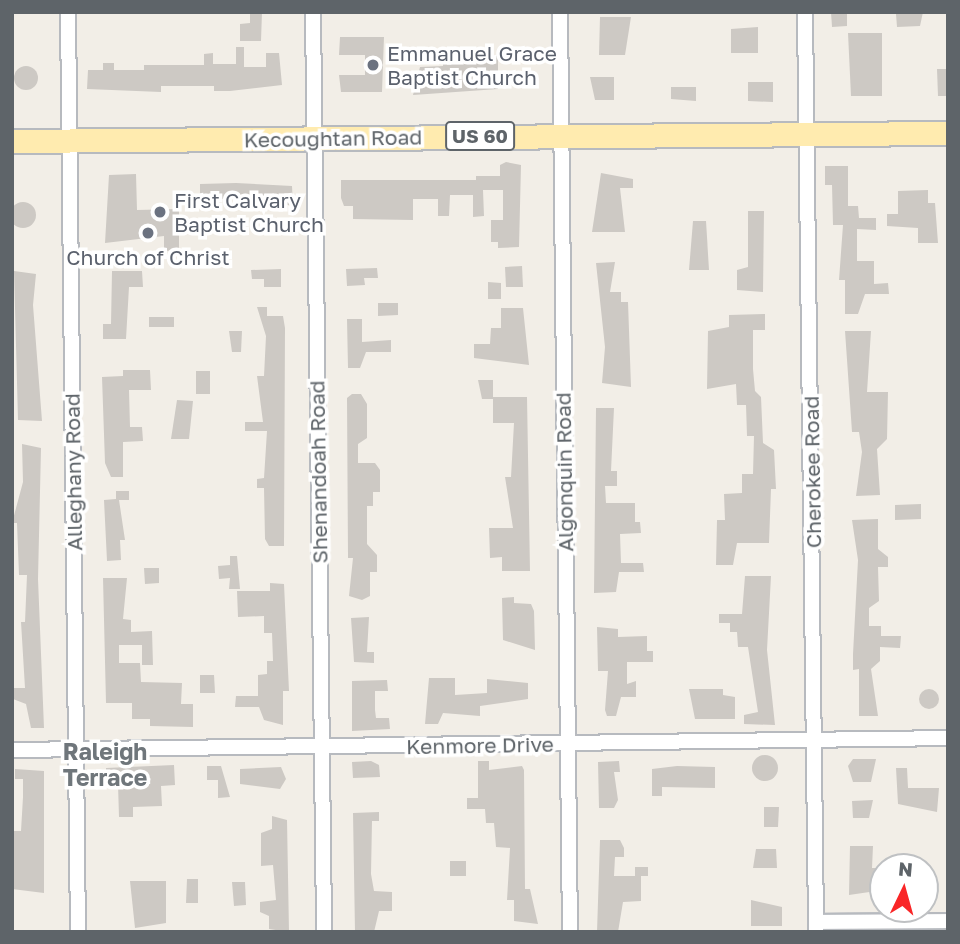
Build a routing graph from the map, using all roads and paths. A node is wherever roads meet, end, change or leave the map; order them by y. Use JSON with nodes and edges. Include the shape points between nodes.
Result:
{"nodes":[{"id":1,"x":68,"y":12,"type":"edge"},
{"id":2,"x":313,"y":12,"type":"edge"},
{"id":3,"x":560,"y":12,"type":"edge"},
{"id":4,"x":805,"y":12,"type":"edge"},
{"id":5,"x":806,"y":133,"type":"junction"},
{"id":6,"x":948,"y":133,"type":"edge"},
{"id":7,"x":561,"y":135,"type":"junction"},
{"id":8,"x":314,"y":138,"type":"junction"},
{"id":9,"x":71,"y":139,"type":"junction"},
{"id":10,"x":12,"y":141,"type":"edge"},
{"id":11,"x":948,"y":738,"type":"edge"},
{"id":12,"x":816,"y":741,"type":"junction"},
{"id":13,"x":568,"y":744,"type":"junction"},
{"id":14,"x":321,"y":747,"type":"junction"},
{"id":15,"x":76,"y":749,"type":"junction"},
{"id":16,"x":12,"y":750,"type":"edge"},
{"id":17,"x":948,"y":921,"type":"edge"},
{"id":18,"x":816,"y":927,"type":"edge"},
{"id":19,"x":78,"y":932,"type":"edge"},
{"id":20,"x":324,"y":932,"type":"edge"},
{"id":21,"x":570,"y":932,"type":"edge"}],
"edges":[{"from":1,"to":9,"type":"street","name":"Alleghany Road"},
{"from":2,"to":8,"type":"street","name":"Shenandoah Road"},
{"from":3,"to":7,"type":"street","name":"Algonquin Road"},
{"from":4,"to":5,"type":"street","name":"Cherokee Road"},
{"from":5,"to":6,"type":"main road","name":"Kecoughtan Road","number":"US 60"},
{"from":5,"to":7,"type":"main road","name":"Kecoughtan Road","number":"US 60"},
{"from":5,"to":12,"type":"street","name":"Cherokee Road"},
{"from":7,"to":8,"type":"main road","name":"Kecoughtan Road","number":"US 60"},
{"from":7,"to":13,"type":"street","name":"Algonquin Road"},
{"from":8,"to":9,"type":"main road","name":"Kecoughtan Road","number":"US 60"},
{"from":8,"to":14,"type":"street","name":"Shenandoah Road"},
{"from":9,"to":10,"type":"main road","name":"Kecoughtan Road","number":"US 60"},
{"from":9,"to":15,"type":"street","name":"Alleghany Road"},
{"from":11,"to":12,"type":"street","name":"Kenmore Drive"},
{"from":12,"to":13,"type":"street","name":"Kenmore Drive"},
{"from":12,"to":18,"type":"street","name":"Cherokee Road"},
{"from":13,"to":14,"type":"street","name":"Kenmore Drive"},
{"from":13,"to":21,"type":"street","name":"Algonquin Road"},
{"from":14,"to":15,"type":"street","name":"Kenmore Drive"},
{"from":14,"to":20,"type":"street","name":"Shenandoah Road"},
{"from":15,"to":16,"type":"street","name":"Kenmore Drive"},
{"from":15,"to":19,"type":"street","name":"Alleghany Road"},
{"from":17,"to":18,"type":"street"}]}
